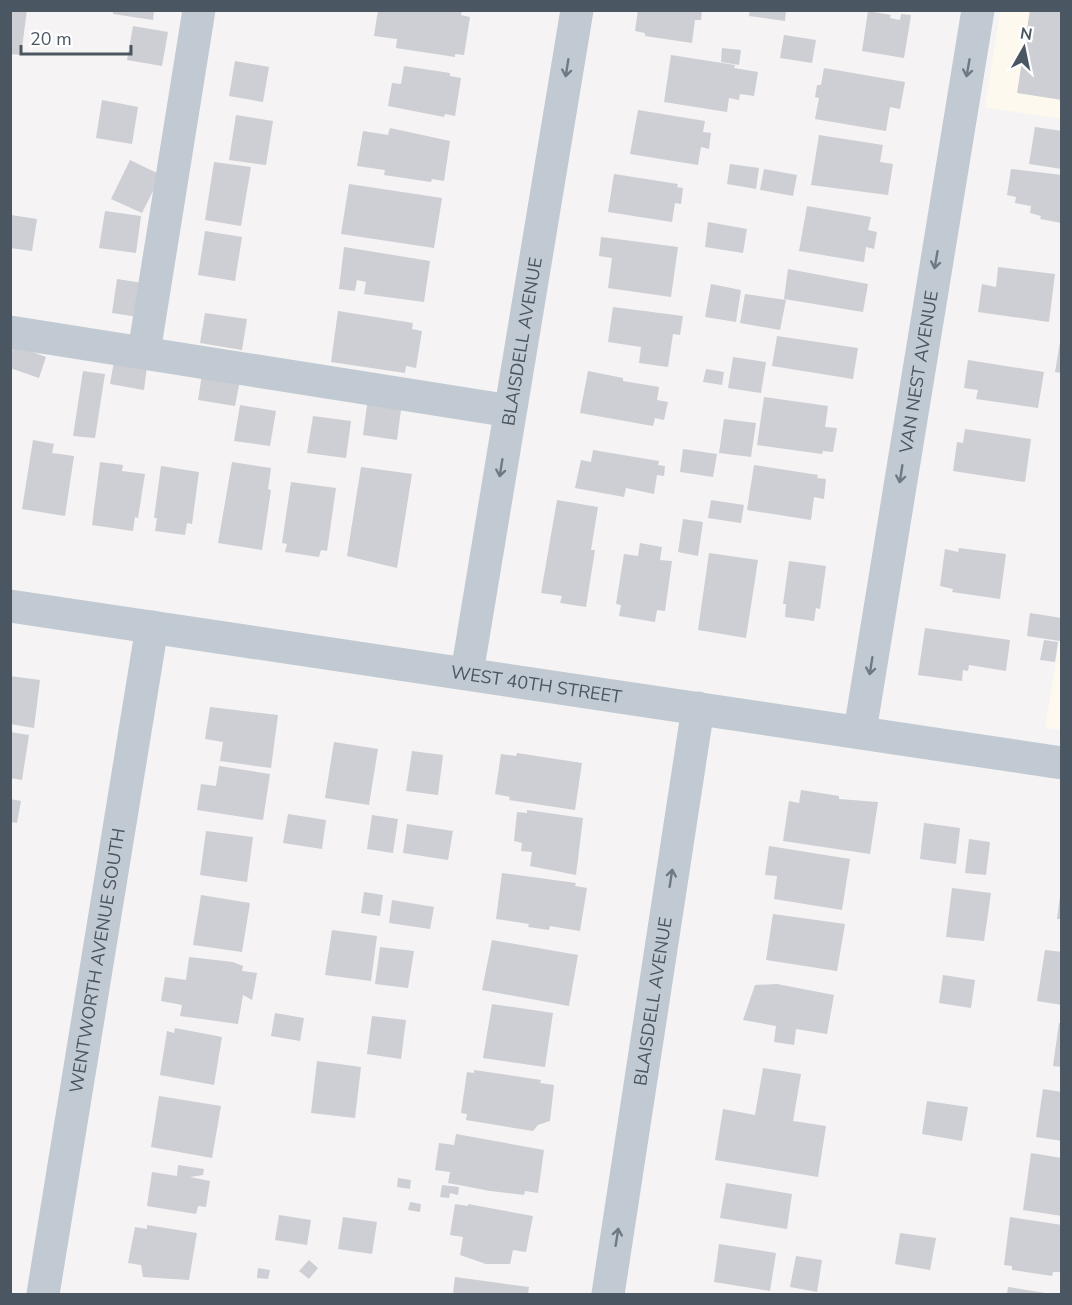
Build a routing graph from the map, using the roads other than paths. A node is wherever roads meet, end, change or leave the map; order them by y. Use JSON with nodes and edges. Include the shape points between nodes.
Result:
{"nodes":[{"id":1,"x":199,"y":10,"type":"edge"},
{"id":2,"x":577,"y":10,"type":"edge"},
{"id":3,"x":978,"y":10,"type":"edge"},
{"id":4,"x":10,"y":332,"type":"edge"},
{"id":5,"x":144,"y":352,"type":"junction"},
{"id":6,"x":510,"y":411,"type":"junction"},
{"id":7,"x":10,"y":606,"type":"edge"},
{"id":8,"x":152,"y":627,"type":"junction"},
{"id":9,"x":467,"y":673,"type":"junction"},
{"id":10,"x":698,"y":708,"type":"junction"},
{"id":11,"x":860,"y":731,"type":"junction"},
{"id":12,"x":1062,"y":763,"type":"edge"},
{"id":13,"x":43,"y":1294,"type":"edge"},
{"id":14,"x":608,"y":1294,"type":"edge"}],
"edges":[{"from":1,"to":5,"type":"street"},
{"from":2,"to":6,"type":"street","name":"BLAISDELL AVENUE","one_way":true},
{"from":3,"to":11,"type":"street","name":"VAN NEST AVENUE","one_way":true},
{"from":4,"to":5,"type":"street"},
{"from":5,"to":6,"type":"street"},
{"from":6,"to":9,"type":"street","name":"BLAISDELL AVENUE","one_way":true},
{"from":7,"to":8,"type":"street","name":"WEST 40TH STREET"},
{"from":8,"to":9,"type":"street","name":"WEST 40TH STREET"},
{"from":8,"to":13,"type":"street","name":"WENTWORTH AVENUE SOUTH"},
{"from":9,"to":10,"type":"street","name":"WEST 40TH STREET"},
{"from":10,"to":11,"type":"street","name":"WEST 40TH STREET"},
{"from":14,"to":10,"type":"street","name":"BLAISDELL AVENUE","one_way":true},
{"from":11,"to":12,"type":"street","name":"WEST 40TH STREET"}]}
